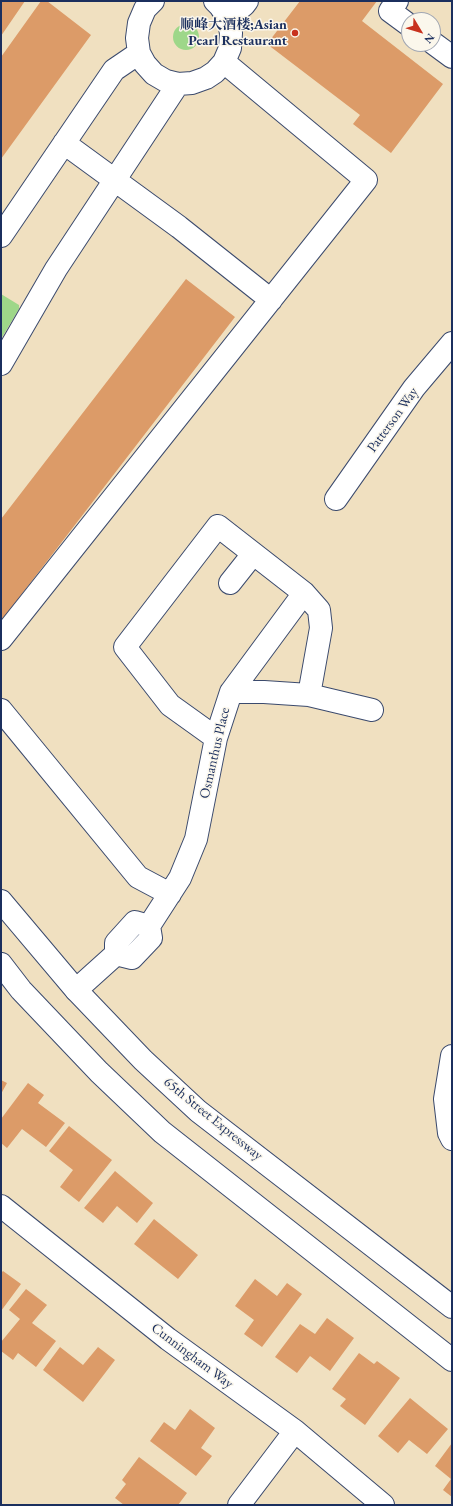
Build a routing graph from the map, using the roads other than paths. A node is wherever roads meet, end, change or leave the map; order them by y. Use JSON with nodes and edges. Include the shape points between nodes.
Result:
{"nodes":[{"id":1,"x":154,"y":1,"type":"edge"},
{"id":2,"x":247,"y":1,"type":"edge"},
{"id":3,"x":397,"y":1,"type":"edge"},
{"id":4,"x":221,"y":9,"type":"edge"},
{"id":5,"x":401,"y":19,"type":"edge"},
{"id":6,"x":441,"y":49,"type":"edge"},
{"id":7,"x":139,"y":53,"type":"junction"},
{"id":8,"x":452,"y":57,"type":"edge"},
{"id":9,"x":224,"y":62,"type":"junction"},
{"id":10,"x":178,"y":84,"type":"junction"},
{"id":11,"x":64,"y":143,"type":"junction"},
{"id":12,"x":115,"y":180,"type":"junction"},
{"id":13,"x":1,"y":236,"type":"edge"},
{"id":14,"x":271,"y":300,"type":"junction"},
{"id":15,"x":452,"y":343,"type":"edge"},
{"id":16,"x":1,"y":364,"type":"edge"},
{"id":17,"x":336,"y":499,"type":"dead end"},
{"id":18,"x":253,"y":554,"type":"junction"},
{"id":19,"x":230,"y":582,"type":"dead end"},
{"id":20,"x":304,"y":593,"type":"junction"},
{"id":21,"x":1,"y":639,"type":"edge"},
{"id":22,"x":231,"y":692,"type":"junction"},
{"id":23,"x":309,"y":695,"type":"junction"},
{"id":24,"x":1,"y":710,"type":"edge"},
{"id":25,"x":372,"y":710,"type":"dead end"},
{"id":26,"x":216,"y":738,"type":"junction"},
{"id":27,"x":170,"y":894,"type":"junction"},
{"id":28,"x":1,"y":901,"type":"edge"},
{"id":29,"x":1,"y":964,"type":"edge"},
{"id":30,"x":76,"y":990,"type":"junction"},
{"id":31,"x":452,"y":1056,"type":"edge"},
{"id":32,"x":452,"y":1139,"type":"edge"},
{"id":33,"x":1,"y":1206,"type":"edge"},
{"id":34,"x":452,"y":1307,"type":"edge"},
{"id":35,"x":452,"y":1360,"type":"edge"},
{"id":36,"x":295,"y":1431,"type":"junction"},
{"id":37,"x":239,"y":1505,"type":"edge"},
{"id":38,"x":383,"y":1505,"type":"edge"}],
"edges":[{"from":1,"to":7,"type":"main road","via":[[146,9],[139,23]]},
{"from":2,"to":4,"type":"main road","via":[[244,6]]},
{"from":3,"to":5,"type":"main road","via":[[390,11]]},
{"from":4,"to":9,"type":"main road","via":[[231,32],[230,48]]},
{"from":6,"to":8,"type":"main road"},
{"from":7,"to":10,"type":"main road","via":[[154,74]]},
{"from":7,"to":11,"type":"main road","via":[[114,70]]},
{"from":9,"to":10,"type":"main road","via":[[216,72],[206,78],[192,84]]},
{"from":9,"to":14,"type":"main road","via":[[366,180]]},
{"from":10,"to":12,"type":"main road"},
{"from":11,"to":12,"type":"main road"},
{"from":11,"to":13,"type":"main road"},
{"from":12,"to":14,"type":"main road"},
{"from":12,"to":16,"type":"main road","via":[[56,269]]},
{"from":14,"to":21,"type":"main road"},
{"from":15,"to":17,"type":"main road","name":"Patterson Way","via":[[414,388]]},
{"from":18,"to":19,"type":"main road"},
{"from":18,"to":20,"type":"main road"},
{"from":18,"to":26,"type":"main road","via":[[218,526],[125,646],[170,705]]},
{"from":20,"to":22,"type":"main road","name":"Osmanthus Place"},
{"from":20,"to":23,"type":"main road","via":[[319,610],[321,628]]},
{"from":22,"to":23,"type":"main road"},
{"from":22,"to":26,"type":"main road","name":"Osmanthus Place"},
{"from":23,"to":25,"type":"main road"},
{"from":24,"to":27,"type":"main road","via":[[138,877]]},
{"from":26,"to":27,"type":"main road","name":"Osmanthus Place","via":[[196,839],[180,878]]},
{"from":27,"to":30,"type":"main road","name":"Osmanthus Place","via":[[149,926],[151,938],[132,958],[116,954]]},
{"from":28,"to":30,"type":"main road","name":"65th Street Expressway"},
{"from":29,"to":35,"type":"main road","via":[[21,990],[162,1132]]},
{"from":30,"to":34,"type":"main road","name":"65th Street Expressway","via":[[143,1060],[198,1110]]},
{"from":31,"to":32,"type":"main road","via":[[445,1099]]},
{"from":33,"to":36,"type":"main road","name":"Cunningham Way","via":[[168,1339]]},
{"from":36,"to":37,"type":"main road"},
{"from":36,"to":38,"type":"main road","name":"Cunningham Way"}]}
